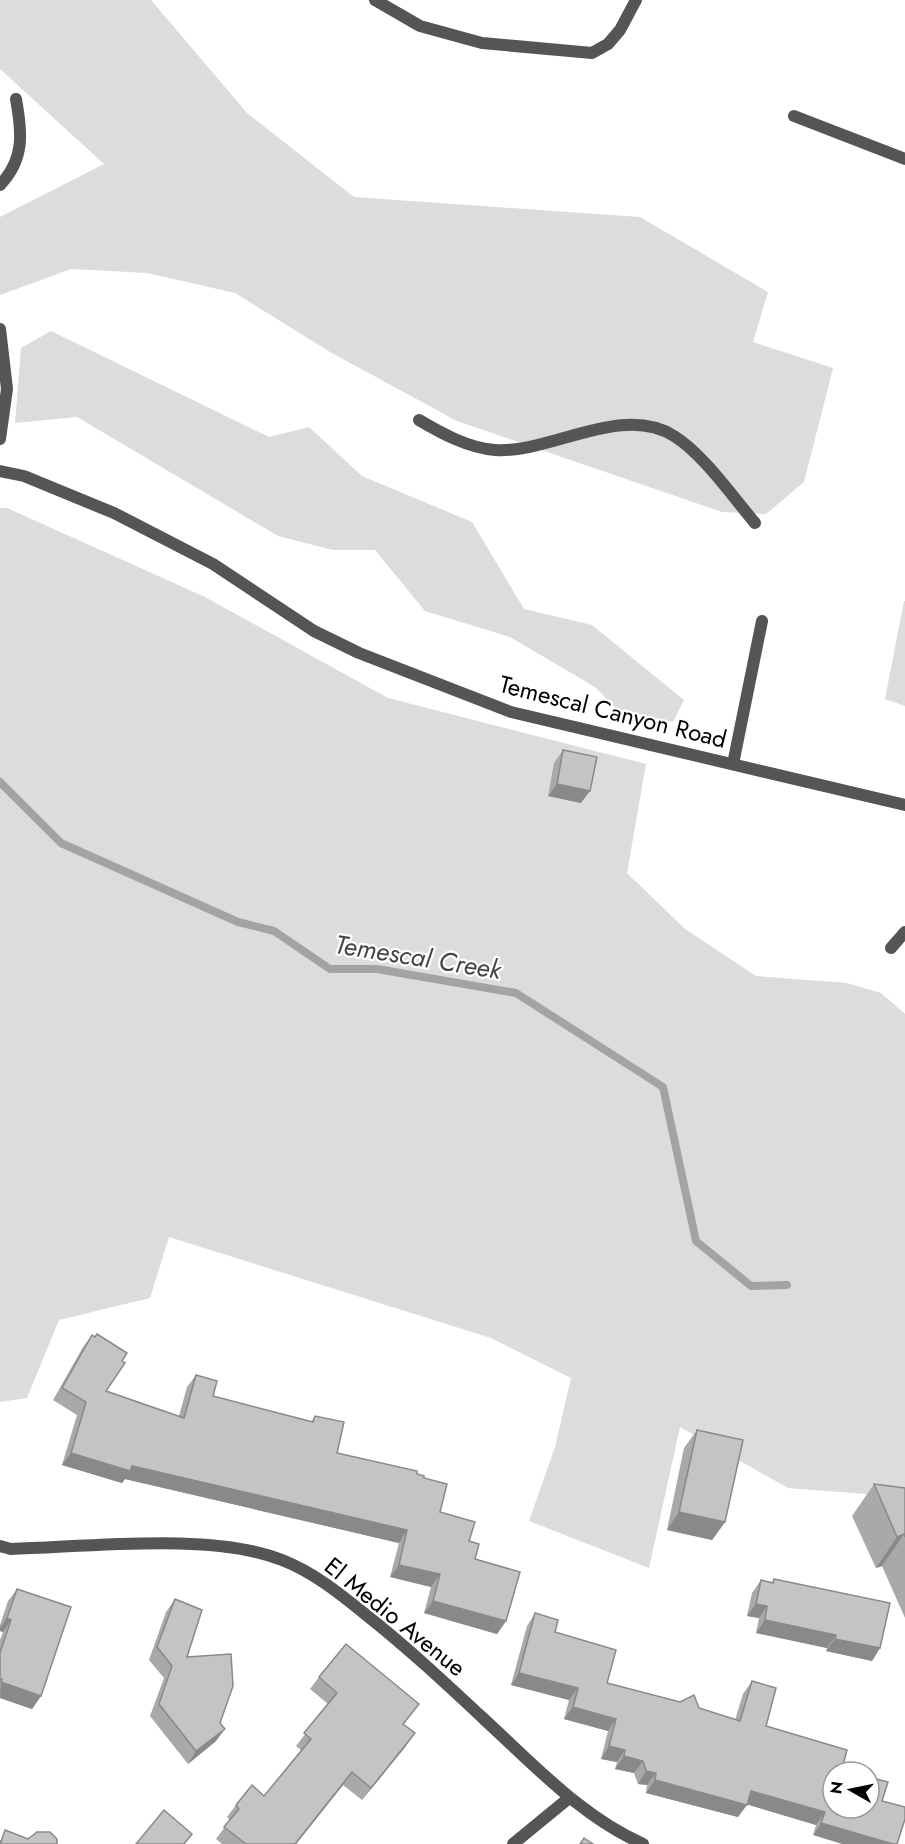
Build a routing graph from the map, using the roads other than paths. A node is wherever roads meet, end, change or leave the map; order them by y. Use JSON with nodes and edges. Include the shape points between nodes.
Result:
{"nodes":[{"id":1,"x":375,"y":0,"type":"edge"},
{"id":2,"x":636,"y":0,"type":"edge"},
{"id":3,"x":16,"y":99,"type":"dead end"},
{"id":4,"x":794,"y":116,"type":"dead end"},
{"id":5,"x":905,"y":159,"type":"edge"},
{"id":6,"x":0,"y":185,"type":"edge"},
{"id":7,"x":0,"y":329,"type":"edge"},
{"id":8,"x":419,"y":420,"type":"dead end"},
{"id":9,"x":0,"y":439,"type":"edge"},
{"id":10,"x":0,"y":471,"type":"edge"},
{"id":11,"x":754,"y":523,"type":"dead end"},
{"id":12,"x":762,"y":621,"type":"dead end"},
{"id":13,"x":733,"y":764,"type":"junction"},
{"id":14,"x":905,"y":805,"type":"edge"},
{"id":15,"x":905,"y":932,"type":"edge"},
{"id":16,"x":891,"y":948,"type":"dead end"},
{"id":17,"x":0,"y":1546,"type":"edge"},
{"id":18,"x":569,"y":1798,"type":"junction"},
{"id":19,"x":513,"y":1844,"type":"edge"},
{"id":20,"x":643,"y":1844,"type":"edge"}],
"edges":[{"from":1,"to":2,"type":"street","via":[[420,26],[482,43],[592,53],[609,44]]},
{"from":3,"to":6,"type":"street","via":[[20,146],[13,172]]},
{"from":4,"to":5,"type":"street"},
{"from":7,"to":9,"type":"street","via":[[7,389]]},
{"from":8,"to":11,"type":"street","via":[[446,436],[493,450],[525,449],[589,431],[631,425],[654,427],[674,436],[703,463]]},
{"from":10,"to":13,"type":"street","name":"Temescal Canyon Road","via":[[24,476],[114,513],[213,564],[314,631],[359,653],[511,712]]},
{"from":12,"to":13,"type":"street"},
{"from":13,"to":14,"type":"street","name":"Temescal Canyon Road"},
{"from":15,"to":16,"type":"street"},
{"from":17,"to":18,"type":"street","name":"El Medio Avenue","via":[[11,1549],[177,1544],[228,1547],[281,1559],[324,1581],[390,1634]]},
{"from":18,"to":19,"type":"street"},
{"from":18,"to":20,"type":"street","name":"El Medio Avenue","via":[[621,1834]]}]}
